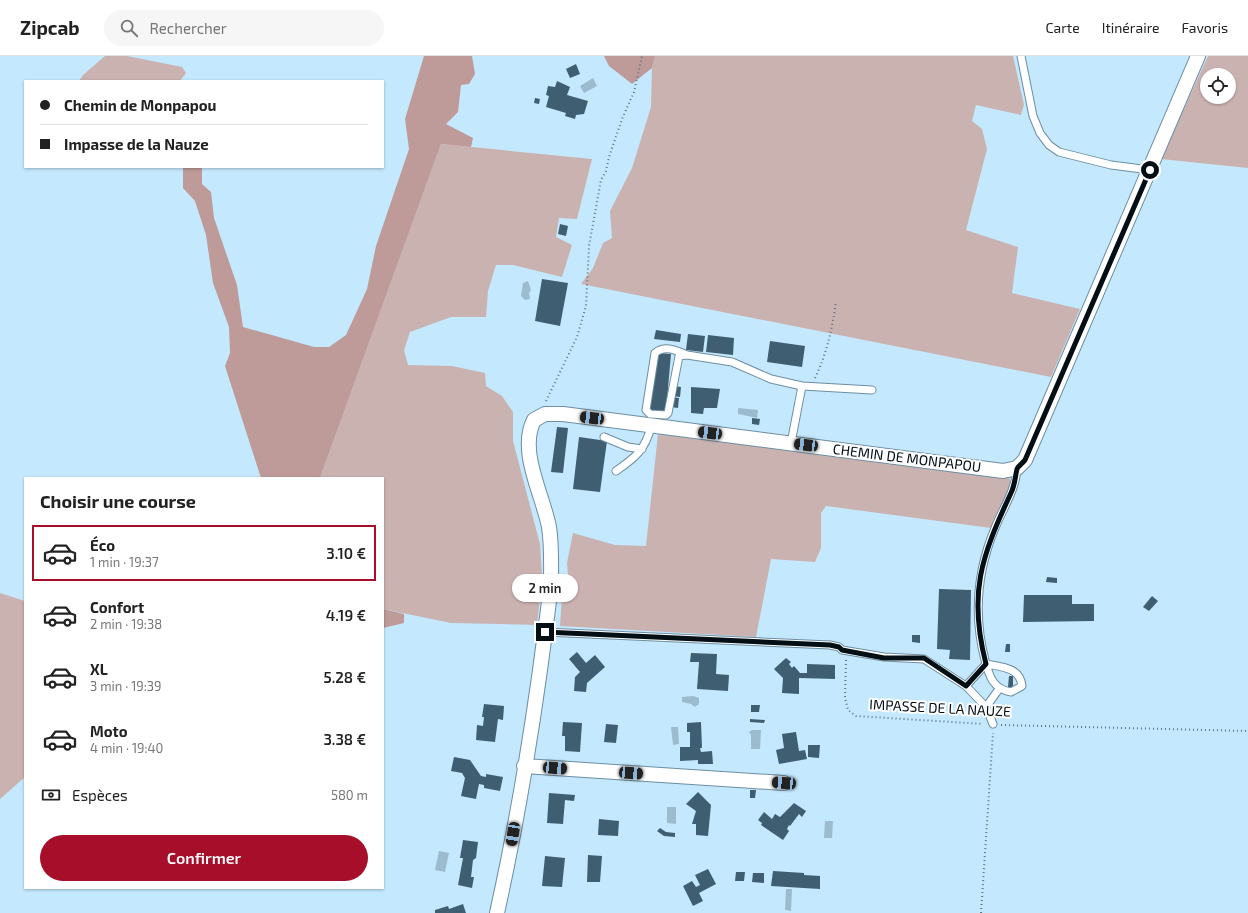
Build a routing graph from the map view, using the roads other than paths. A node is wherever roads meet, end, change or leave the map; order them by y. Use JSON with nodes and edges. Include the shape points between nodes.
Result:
{"nodes":[{"id":1,"x":1021,"y":56,"type":"edge"},
{"id":2,"x":1198,"y":56,"type":"edge"},
{"id":3,"x":1150,"y":170,"type":"junction"},
{"id":4,"x":687,"y":355,"type":"junction"},
{"id":5,"x":802,"y":386,"type":"junction"},
{"id":6,"x":872,"y":390,"type":"dead end"},
{"id":7,"x":651,"y":426,"type":"junction"},
{"id":8,"x":604,"y":437,"type":"dead end"},
{"id":9,"x":791,"y":443,"type":"junction"},
{"id":10,"x":642,"y":449,"type":"junction"},
{"id":11,"x":1018,"y":468,"type":"junction"},
{"id":12,"x":616,"y":472,"type":"dead end"},
{"id":13,"x":545,"y":632,"type":"junction"},
{"id":14,"x":986,"y":664,"type":"junction"},
{"id":15,"x":966,"y":686,"type":"junction"},
{"id":16,"x":1000,"y":689,"type":"junction"},
{"id":17,"x":986,"y":707,"type":"junction"},
{"id":18,"x":993,"y":724,"type":"road end"},
{"id":19,"x":524,"y":766,"type":"junction"},
{"id":20,"x":784,"y":783,"type":"dead end"},
{"id":21,"x":497,"y":913,"type":"edge"}],
"edges":[{"from":1,"to":3,"type":"lane","via":[[1033,116],[1049,146],[1059,152],[1111,165]]},
{"from":2,"to":3,"type":"street"},
{"from":3,"to":11,"type":"street","via":[[1025,460]]},
{"from":4,"to":4,"type":"lane","via":[[679,356],[668,413],[650,414],[646,410],[655,353],[660,349],[672,349]]},
{"from":4,"to":5,"type":"lane","via":[[732,362],[772,379]]},
{"from":5,"to":6,"type":"lane"},
{"from":5,"to":9,"type":"lane"},
{"from":7,"to":9,"type":"street","name":"CHEMIN DE MONPAPOU"},
{"from":7,"to":10,"type":"lane","via":[[648,440]]},
{"from":7,"to":13,"type":"street","name":"CHEMIN DE MONPAPOU","via":[[563,414],[545,414],[534,420],[528,438],[550,541],[551,585]]},
{"from":8,"to":10,"type":"lane","via":[[628,447]]},
{"from":9,"to":11,"type":"street","name":"CHEMIN DE MONPAPOU","via":[[1003,470]]},
{"from":10,"to":12,"type":"lane","via":[[635,458]]},
{"from":11,"to":14,"type":"lane","via":[[1014,488],[982,564],[977,604],[980,639]]},
{"from":13,"to":15,"type":"lane","via":[[830,645],[842,650],[884,658],[924,658]]},
{"from":13,"to":19,"type":"street"},
{"from":14,"to":15,"type":"lane"},
{"from":14,"to":16,"type":"lane","via":[[992,683]]},
{"from":14,"to":16,"type":"lane","via":[[1011,669],[1018,673],[1022,680],[1022,686],[1016,691]]},
{"from":15,"to":17,"type":"lane"},
{"from":16,"to":17,"type":"lane"},
{"from":17,"to":18,"type":"lane"},
{"from":19,"to":20,"type":"street"},
{"from":19,"to":21,"type":"street"}]}
